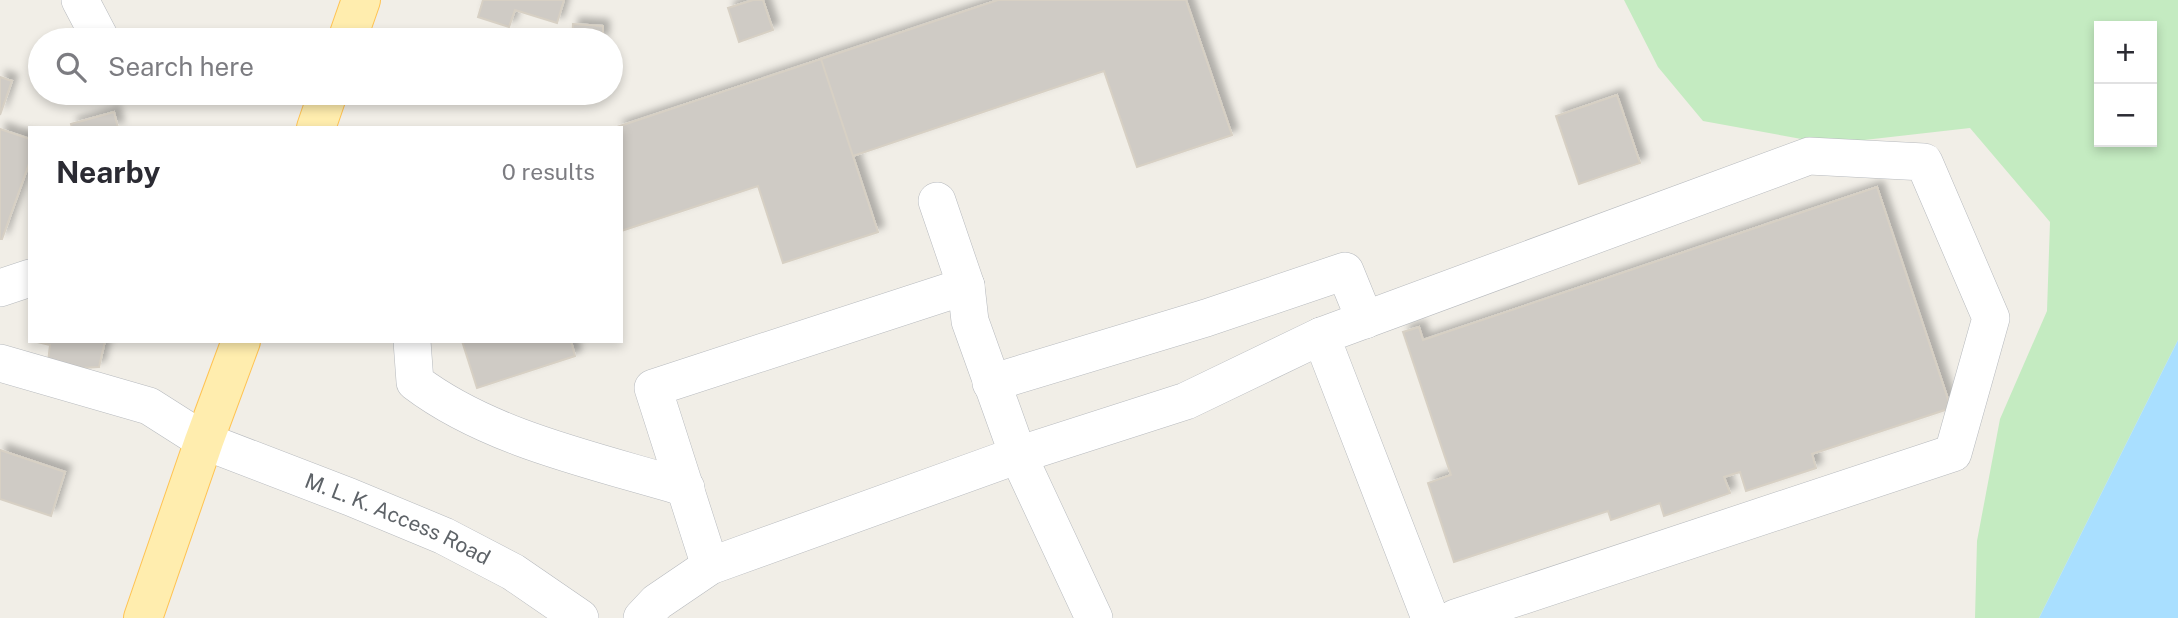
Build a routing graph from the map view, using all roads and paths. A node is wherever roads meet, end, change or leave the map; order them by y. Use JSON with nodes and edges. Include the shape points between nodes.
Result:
{"nodes":[{"id":1,"x":80,"y":0,"type":"edge"},
{"id":2,"x":360,"y":0,"type":"edge"},
{"id":3,"x":95,"y":28,"type":"edge"},
{"id":4,"x":350,"y":28,"type":"edge"},
{"id":5,"x":324,"y":105,"type":"edge"},
{"id":6,"x":317,"y":126,"type":"edge"},
{"id":7,"x":937,"y":201,"type":"dead end"},
{"id":8,"x":28,"y":279,"type":"edge"},
{"id":9,"x":966,"y":286,"type":"junction"},
{"id":10,"x":0,"y":288,"type":"edge"},
{"id":11,"x":1365,"y":320,"type":"junction"},
{"id":12,"x":1321,"y":336,"type":"junction"},
{"id":13,"x":240,"y":343,"type":"edge"},
{"id":14,"x":412,"y":343,"type":"edge"},
{"id":15,"x":0,"y":363,"type":"edge"},
{"id":16,"x":991,"y":383,"type":"junction"},
{"id":17,"x":204,"y":441,"type":"junction"},
{"id":18,"x":1018,"y":455,"type":"junction"},
{"id":19,"x":687,"y":488,"type":"junction"},
{"id":20,"x":710,"y":566,"type":"junction"},
{"id":21,"x":143,"y":618,"type":"edge"},
{"id":22,"x":580,"y":618,"type":"edge"},
{"id":23,"x":642,"y":618,"type":"edge"},
{"id":24,"x":1094,"y":618,"type":"edge"},
{"id":25,"x":1430,"y":618,"type":"edge"},
{"id":26,"x":1455,"y":618,"type":"edge"}],
"edges":[{"from":1,"to":3,"type":"street"},
{"from":2,"to":4,"type":"main road"},
{"from":5,"to":6,"type":"main road"},
{"from":7,"to":9,"type":"street"},
{"from":8,"to":10,"type":"street"},
{"from":9,"to":16,"type":"street","via":[[970,321]]},
{"from":9,"to":19,"type":"street","via":[[653,388]]},
{"from":11,"to":12,"type":"street"},
{"from":11,"to":16,"type":"street","via":[[1345,271]]},
{"from":11,"to":26,"type":"street","via":[[1809,156],[1924,162],[1992,318],[1953,453]]},
{"from":12,"to":18,"type":"street","via":[[1186,401]]},
{"from":12,"to":25,"type":"street"},
{"from":13,"to":17,"type":"main road"},
{"from":14,"to":19,"type":"street","via":[[415,382],[434,396],[516,436]]},
{"from":15,"to":17,"type":"street","name":"M. L. K. Access Road","via":[[149,406]]},
{"from":16,"to":18,"type":"street"},
{"from":17,"to":21,"type":"main road"},
{"from":17,"to":22,"type":"street","name":"M. L. K. Access Road","via":[[444,536],[513,572]]},
{"from":18,"to":20,"type":"street"},
{"from":18,"to":24,"type":"street"},
{"from":19,"to":20,"type":"street"},
{"from":20,"to":23,"type":"street","via":[[657,602]]}]}
